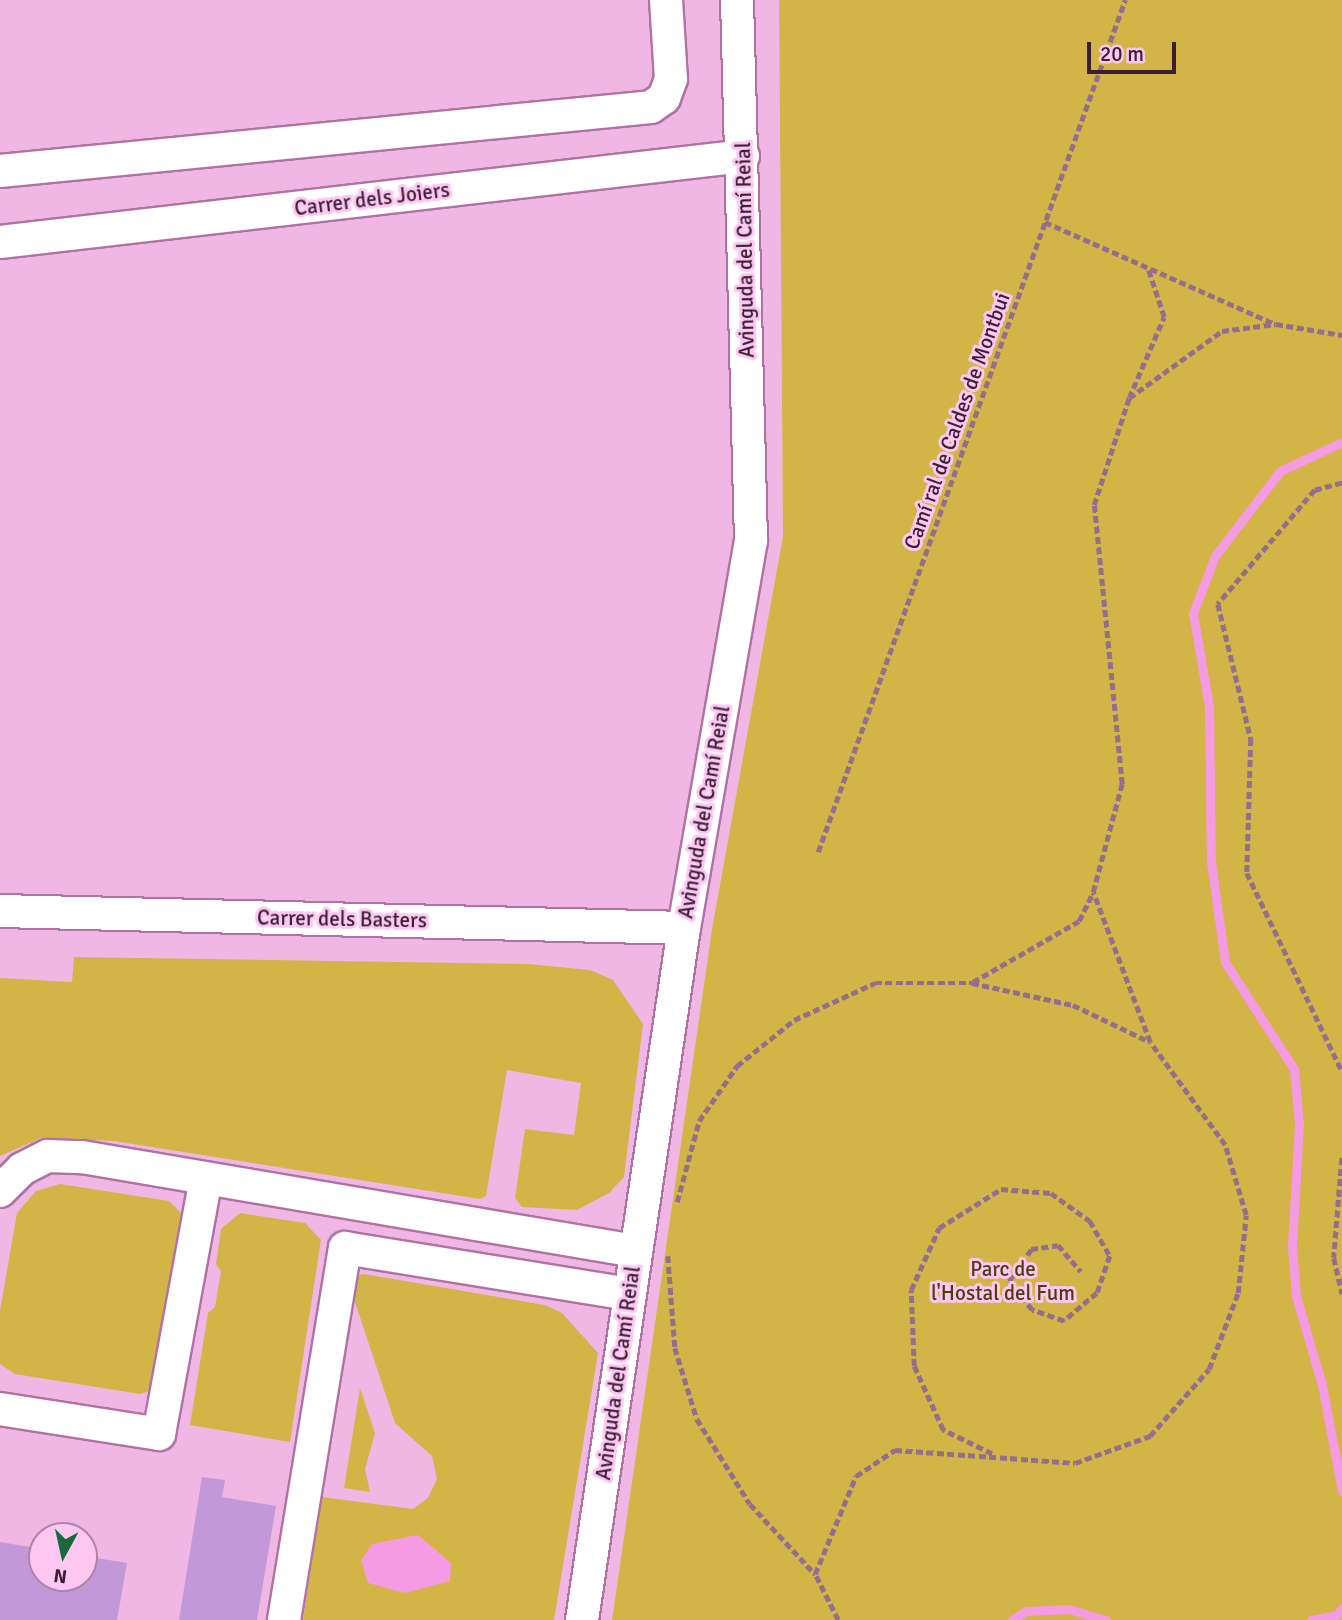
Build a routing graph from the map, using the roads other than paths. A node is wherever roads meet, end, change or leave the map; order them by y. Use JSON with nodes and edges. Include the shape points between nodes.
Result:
{"nodes":[{"id":1,"x":666,"y":0,"type":"edge"},
{"id":2,"x":737,"y":0,"type":"edge"},
{"id":3,"x":743,"y":156,"type":"junction"},
{"id":4,"x":0,"y":172,"type":"edge"},
{"id":5,"x":0,"y":242,"type":"edge"},
{"id":6,"x":0,"y":911,"type":"edge"},
{"id":7,"x":684,"y":928,"type":"junction"},
{"id":8,"x":205,"y":1178,"type":"junction"},
{"id":9,"x":0,"y":1191,"type":"edge"},
{"id":10,"x":635,"y":1251,"type":"junction"},
{"id":11,"x":629,"y":1294,"type":"junction"},
{"id":12,"x":0,"y":1409,"type":"edge"},
{"id":13,"x":284,"y":1620,"type":"edge"},
{"id":14,"x":582,"y":1620,"type":"edge"}],
"edges":[{"from":1,"to":4,"type":"street","via":[[671,79],[664,98],[650,107]]},
{"from":2,"to":3,"type":"street","name":"Avinguda del Camí Reial"},
{"from":3,"to":5,"type":"street","name":"Carrer dels Joiers"},
{"from":3,"to":7,"type":"street","name":"Avinguda del Camí Reial","via":[[751,541]]},
{"from":6,"to":7,"type":"street","name":"Carrer dels Basters"},
{"from":7,"to":10,"type":"street","name":"Avinguda del Camí Reial"},
{"from":8,"to":9,"type":"street","via":[[82,1157],[48,1156],[22,1169]]},
{"from":8,"to":10,"type":"street"},
{"from":8,"to":12,"type":"street","via":[[159,1434]]},
{"from":10,"to":11,"type":"street","name":"Avinguda del Camí Reial"},
{"from":11,"to":13,"type":"street","via":[[345,1248]]},
{"from":11,"to":14,"type":"street","name":"Avinguda del Camí Reial"}]}
